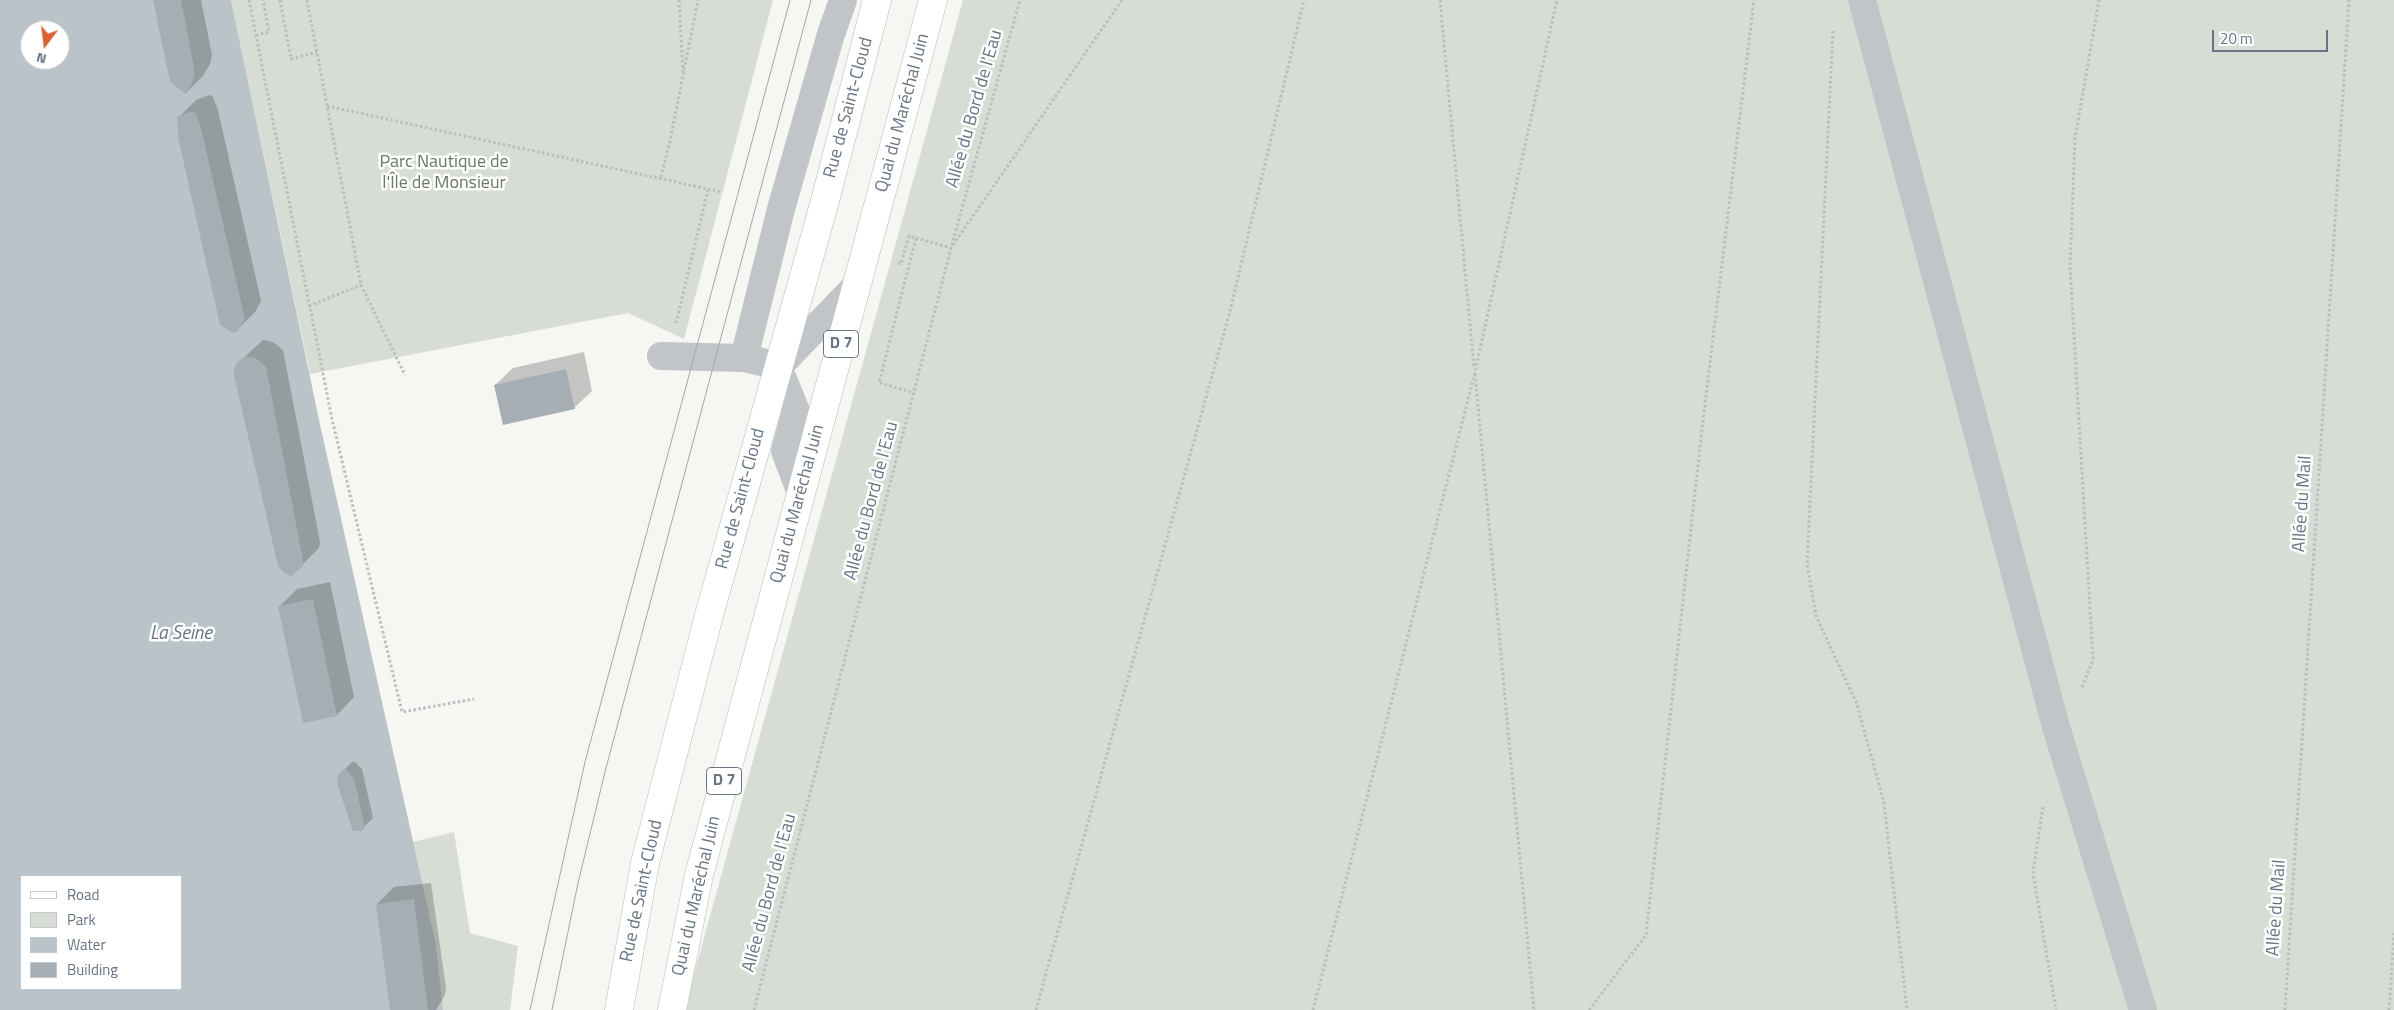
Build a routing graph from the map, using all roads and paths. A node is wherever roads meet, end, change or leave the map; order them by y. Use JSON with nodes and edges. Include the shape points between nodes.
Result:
{"nodes":[{"id":1,"x":249,"y":0,"type":"edge"},
{"id":2,"x":263,"y":0,"type":"edge"},
{"id":3,"x":280,"y":0,"type":"edge"},
{"id":4,"x":307,"y":0,"type":"edge"},
{"id":5,"x":679,"y":0,"type":"edge"},
{"id":6,"x":698,"y":0,"type":"edge"},
{"id":7,"x":843,"y":0,"type":"edge"},
{"id":8,"x":877,"y":0,"type":"edge"},
{"id":9,"x":933,"y":0,"type":"edge"},
{"id":10,"x":1020,"y":0,"type":"edge"},
{"id":11,"x":1122,"y":0,"type":"edge"},
{"id":12,"x":1304,"y":0,"type":"edge"},
{"id":13,"x":1440,"y":0,"type":"edge"},
{"id":14,"x":1557,"y":0,"type":"edge"},
{"id":15,"x":1754,"y":0,"type":"edge"},
{"id":16,"x":1862,"y":0,"type":"edge"},
{"id":17,"x":2099,"y":0,"type":"edge"},
{"id":18,"x":2349,"y":0,"type":"edge"},
{"id":19,"x":1833,"y":30,"type":"dead end"},
{"id":20,"x":256,"y":35,"type":"junction"},
{"id":21,"x":317,"y":52,"type":"junction"},
{"id":22,"x":683,"y":77,"type":"junction"},
{"id":23,"x":327,"y":106,"type":"junction"},
{"id":24,"x":661,"y":177,"type":"junction"},
{"id":25,"x":708,"y":190,"type":"junction"},
{"id":26,"x":722,"y":192,"type":"dead end"},
{"id":27,"x":916,"y":238,"type":"junction"},
{"id":28,"x":951,"y":248,"type":"junction"},
{"id":29,"x":893,"y":262,"type":"dead end"},
{"id":30,"x":361,"y":285,"type":"junction"},
{"id":31,"x":856,"y":286,"type":"junction"},
{"id":32,"x":309,"y":306,"type":"junction"},
{"id":33,"x":661,"y":356,"type":"joint"},
{"id":34,"x":744,"y":358,"type":"junction"},
{"id":35,"x":778,"y":367,"type":"junction"},
{"id":36,"x":1475,"y":372,"type":"junction"},
{"id":37,"x":405,"y":375,"type":"dead end"},
{"id":38,"x":915,"y":393,"type":"junction"},
{"id":39,"x":801,"y":493,"type":"junction"},
{"id":40,"x":474,"y":699,"type":"dead end"},
{"id":41,"x":2056,"y":727,"type":"junction"},
{"id":42,"x":2044,"y":805,"type":"dead end"},
{"id":43,"x":2394,"y":933,"type":"edge"},
{"id":44,"x":619,"y":1005,"type":"edge"},
{"id":45,"x":672,"y":1010,"type":"edge"},
{"id":46,"x":754,"y":1010,"type":"edge"},
{"id":47,"x":1036,"y":1010,"type":"edge"},
{"id":48,"x":1313,"y":1010,"type":"edge"},
{"id":49,"x":1534,"y":1010,"type":"edge"},
{"id":50,"x":1589,"y":1010,"type":"edge"},
{"id":51,"x":1907,"y":1010,"type":"edge"},
{"id":52,"x":2056,"y":1010,"type":"edge"},
{"id":53,"x":2143,"y":1010,"type":"edge"},
{"id":54,"x":2285,"y":1010,"type":"edge"},
{"id":55,"x":2389,"y":1010,"type":"edge"}],
"edges":[{"from":1,"to":20,"type":"path"},
{"from":2,"to":20,"type":"path","via":[[269,32]]},
{"from":3,"to":21,"type":"path","via":[[292,59]]},
{"from":4,"to":21,"type":"path"},
{"from":5,"to":22,"type":"path"},
{"from":6,"to":22,"type":"path"},
{"from":7,"to":34,"type":"lane","via":[[781,209]]},
{"from":8,"to":35,"type":"main road","name":"Rue de Saint-Cloud"},
{"from":9,"to":31,"type":"main road","name":"Quai du Maréchal Juin","number":"D 7"},
{"from":10,"to":28,"type":"path","name":"Allée du Bord de l'Eau"},
{"from":11,"to":28,"type":"path"},
{"from":12,"to":47,"type":"path","via":[[1230,311]]},
{"from":13,"to":36,"type":"path"},
{"from":14,"to":36,"type":"path"},
{"from":15,"to":50,"type":"path","via":[[1703,420],[1646,936]]},
{"from":16,"to":41,"type":"lane"},
{"from":17,"to":41,"type":"path","via":[[2075,139],[2070,267],[2093,660],[2078,696]]},
{"from":18,"to":54,"type":"path","name":"Allée du Mail"},
{"from":19,"to":51,"type":"path","via":[[1807,564],[1816,616],[1857,704],[1884,803]]},
{"from":20,"to":32,"type":"path"},
{"from":21,"to":23,"type":"path"},
{"from":22,"to":24,"type":"path"},
{"from":23,"to":24,"type":"path"},
{"from":23,"to":30,"type":"path"},
{"from":24,"to":25,"type":"path"},
{"from":25,"to":26,"type":"path"},
{"from":25,"to":33,"type":"path","via":[[674,333]]},
{"from":27,"to":28,"type":"path"},
{"from":27,"to":29,"type":"path","via":[[909,236],[901,264]]},
{"from":27,"to":38,"type":"path","via":[[879,383]]},
{"from":28,"to":38,"type":"path","name":"Allée du Bord de l'Eau"},
{"from":30,"to":32,"type":"path"},
{"from":30,"to":37,"type":"path"},
{"from":31,"to":35,"type":"lane"},
{"from":31,"to":39,"type":"main road","name":"Quai du Maréchal Juin","number":"D 7"},
{"from":32,"to":40,"type":"path","via":[[332,419],[402,712]]},
{"from":33,"to":34,"type":"lane"},
{"from":34,"to":35,"type":"lane"},
{"from":35,"to":39,"type":"lane","via":[[796,411],[785,451]]},
{"from":35,"to":44,"type":"main road","name":"Rue de Saint-Cloud","via":[[645,863]]},
{"from":36,"to":48,"type":"path"},
{"from":36,"to":49,"type":"path"},
{"from":38,"to":46,"type":"path","name":"Allée du Bord de l'Eau"},
{"from":39,"to":45,"type":"main road","name":"Quai du Maréchal Juin","number":"D 7","via":[[699,875]]},
{"from":41,"to":53,"type":"lane"},
{"from":42,"to":52,"type":"path","via":[[2033,873]]},
{"from":43,"to":55,"type":"path"}]}
